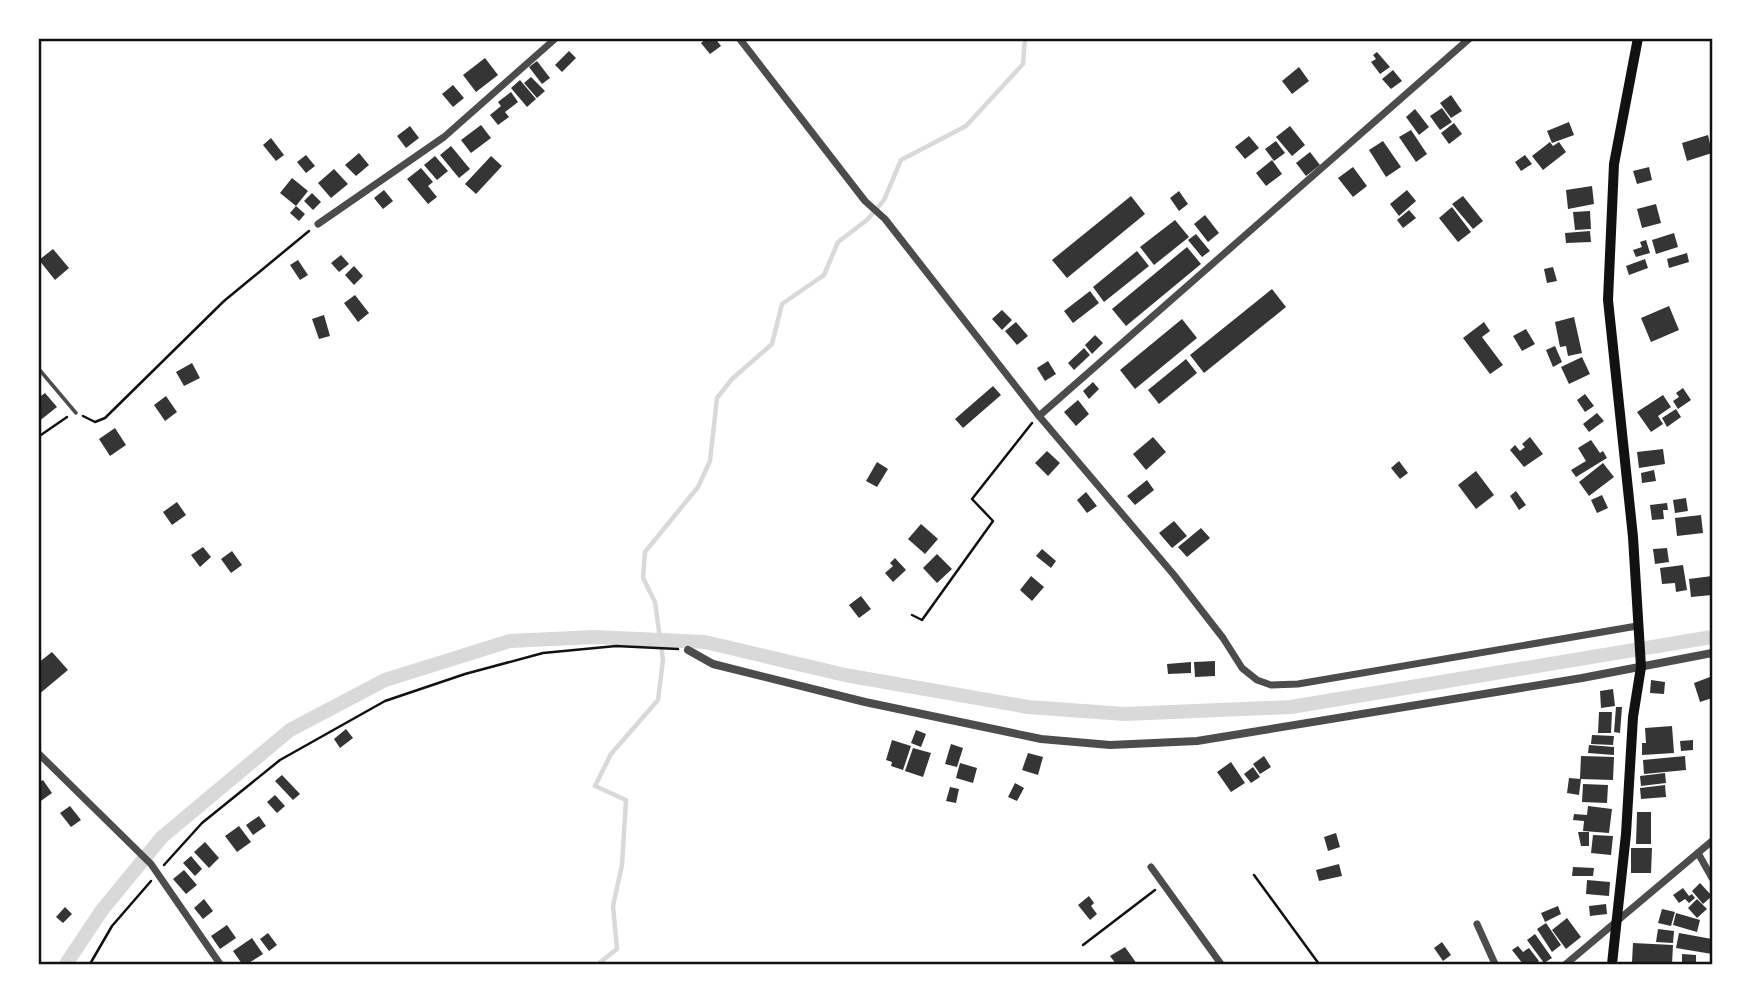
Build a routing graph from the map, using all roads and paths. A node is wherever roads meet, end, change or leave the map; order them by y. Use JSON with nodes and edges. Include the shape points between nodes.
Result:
{"nodes":[{"id":1,"x":556,"y":38,"type":"edge"},
{"id":2,"x":739,"y":38,"type":"edge"},
{"id":3,"x":1469,"y":38,"type":"edge"},
{"id":4,"x":1638,"y":38,"type":"edge"},
{"id":5,"x":318,"y":224,"type":"joint"},
{"id":6,"x":38,"y":368,"type":"edge"},
{"id":7,"x":76,"y":413,"type":"junction"},
{"id":8,"x":1039,"y":416,"type":"junction"},
{"id":9,"x":38,"y":437,"type":"edge"},
{"id":10,"x":912,"y":615,"type":"dead end"},
{"id":11,"x":1637,"y":626,"type":"junction"},
{"id":12,"x":688,"y":650,"type":"joint"},
{"id":13,"x":1713,"y":653,"type":"edge"},
{"id":14,"x":1641,"y":666,"type":"junction"},
{"id":15,"x":38,"y":753,"type":"edge"},
{"id":16,"x":1713,"y":841,"type":"edge"},
{"id":17,"x":1699,"y":853,"type":"junction"},
{"id":18,"x":1152,"y":867,"type":"dead end"},
{"id":19,"x":157,"y":873,"type":"junction"},
{"id":20,"x":1254,"y":875,"type":"dead end"},
{"id":21,"x":1713,"y":877,"type":"edge"},
{"id":22,"x":1164,"y":884,"type":"junction"},
{"id":23,"x":1477,"y":924,"type":"dead end"},
{"id":24,"x":1614,"y":925,"type":"junction"},
{"id":25,"x":1083,"y":945,"type":"dead end"},
{"id":26,"x":90,"y":964,"type":"edge"},
{"id":27,"x":220,"y":964,"type":"edge"},
{"id":28,"x":1221,"y":964,"type":"edge"},
{"id":29,"x":1319,"y":964,"type":"edge"},
{"id":30,"x":1495,"y":964,"type":"edge"},
{"id":31,"x":1566,"y":964,"type":"edge"},
{"id":32,"x":1612,"y":964,"type":"edge"}],
"edges":[{"from":1,"to":5,"type":"street","via":[[444,137]]},
{"from":2,"to":8,"type":"street"},
{"from":3,"to":8,"type":"street"},
{"from":4,"to":11,"type":"main road","via":[[1614,164],[1608,300],[1633,537]]},
{"from":5,"to":7,"type":"path","via":[[224,301],[105,418],[95,422]]},
{"from":6,"to":7,"type":"lane"},
{"from":7,"to":9,"type":"path"},
{"from":8,"to":10,"type":"path","via":[[972,499],[993,521],[922,620]]},
{"from":8,"to":11,"type":"street","via":[[1174,575],[1242,668],[1271,685]]},
{"from":11,"to":14,"type":"main road"},
{"from":12,"to":14,"type":"street","via":[[713,664],[865,702],[1041,739],[1110,745],[1197,741]]},
{"from":12,"to":19,"type":"path","via":[[616,646],[543,653],[384,701],[280,760],[202,823]]},
{"from":13,"to":14,"type":"street"},
{"from":14,"to":24,"type":"main road"},
{"from":15,"to":19,"type":"street"},
{"from":16,"to":17,"type":"street"},
{"from":17,"to":21,"type":"street"},
{"from":17,"to":24,"type":"street"},
{"from":18,"to":22,"type":"street"},
{"from":19,"to":26,"type":"path","via":[[112,926]]},
{"from":19,"to":27,"type":"street"},
{"from":20,"to":29,"type":"path"},
{"from":22,"to":25,"type":"path"},
{"from":22,"to":28,"type":"street"},
{"from":23,"to":30,"type":"street"},
{"from":24,"to":31,"type":"street"},
{"from":24,"to":32,"type":"main road"}]}
